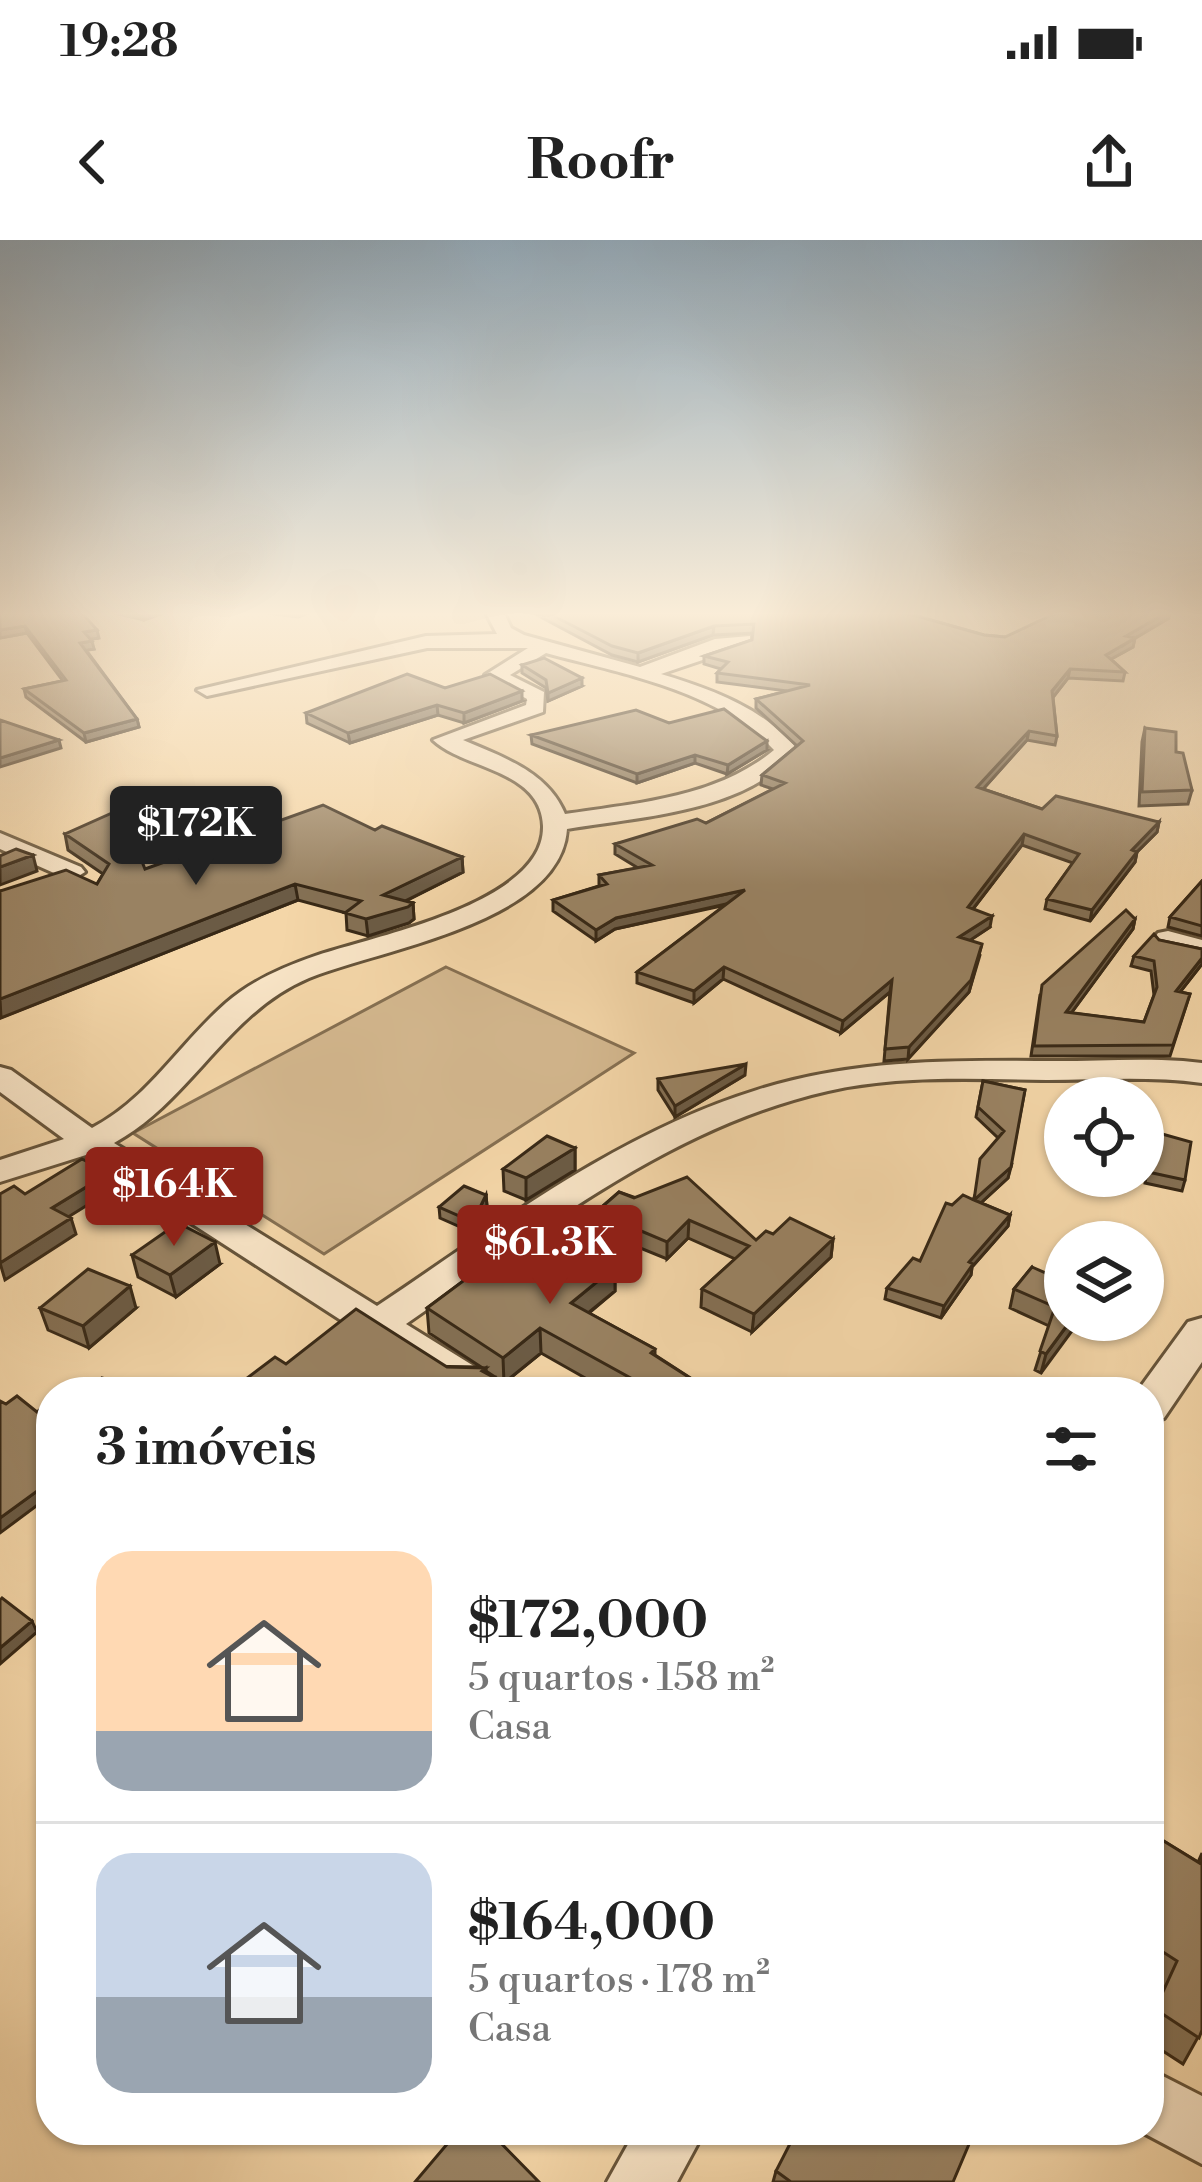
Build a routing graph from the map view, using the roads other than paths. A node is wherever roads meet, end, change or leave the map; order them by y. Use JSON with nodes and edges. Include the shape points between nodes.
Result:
{"nodes":[{"id":1,"x":536,"y":704,"type":"edge"},
{"id":2,"x":717,"y":704,"type":"edge"},
{"id":3,"x":557,"y":824,"type":"junction"},
{"id":4,"x":0,"y":840,"type":"edge"},
{"id":5,"x":36,"y":885,"type":"edge"},
{"id":6,"x":1168,"y":939,"type":"edge"},
{"id":7,"x":1202,"y":949,"type":"edge"},
{"id":8,"x":1202,"y":1072,"type":"edge"},
{"id":9,"x":0,"y":1077,"type":"edge"},
{"id":10,"x":92,"y":1143,"type":"junction"},
{"id":11,"x":0,"y":1171,"type":"edge"},
{"id":12,"x":380,"y":1323,"type":"junction"},
{"id":13,"x":1202,"y":1332,"type":"edge"},
{"id":14,"x":460,"y":1377,"type":"edge"},
{"id":15,"x":1164,"y":1386,"type":"edge"},
{"id":16,"x":1164,"y":2110,"type":"edge"},
{"id":17,"x":1202,"y":2132,"type":"edge"},
{"id":18,"x":664,"y":2145,"type":"edge"},
{"id":19,"x":640,"y":2182,"type":"edge"}],
"edges":[{"from":1,"to":3,"type":"street","via":[[444,740],[532,783]]},
{"from":2,"to":3,"type":"street","via":[[760,720],[785,755],[687,802]]},
{"from":3,"to":10,"type":"street","via":[[548,858],[525,883],[268,987],[218,1025],[158,1098]]},
{"from":4,"to":5,"type":"street","via":[[71,872]]},
{"from":6,"to":7,"type":"street"},
{"from":8,"to":12,"type":"street","via":[[894,1072],[775,1096],[614,1170]]},
{"from":9,"to":10,"type":"street"},
{"from":10,"to":11,"type":"street"},
{"from":10,"to":12,"type":"street"},
{"from":12,"to":14,"type":"street"},
{"from":13,"to":15,"type":"street"},
{"from":16,"to":17,"type":"street"},
{"from":18,"to":19,"type":"street"}]}
